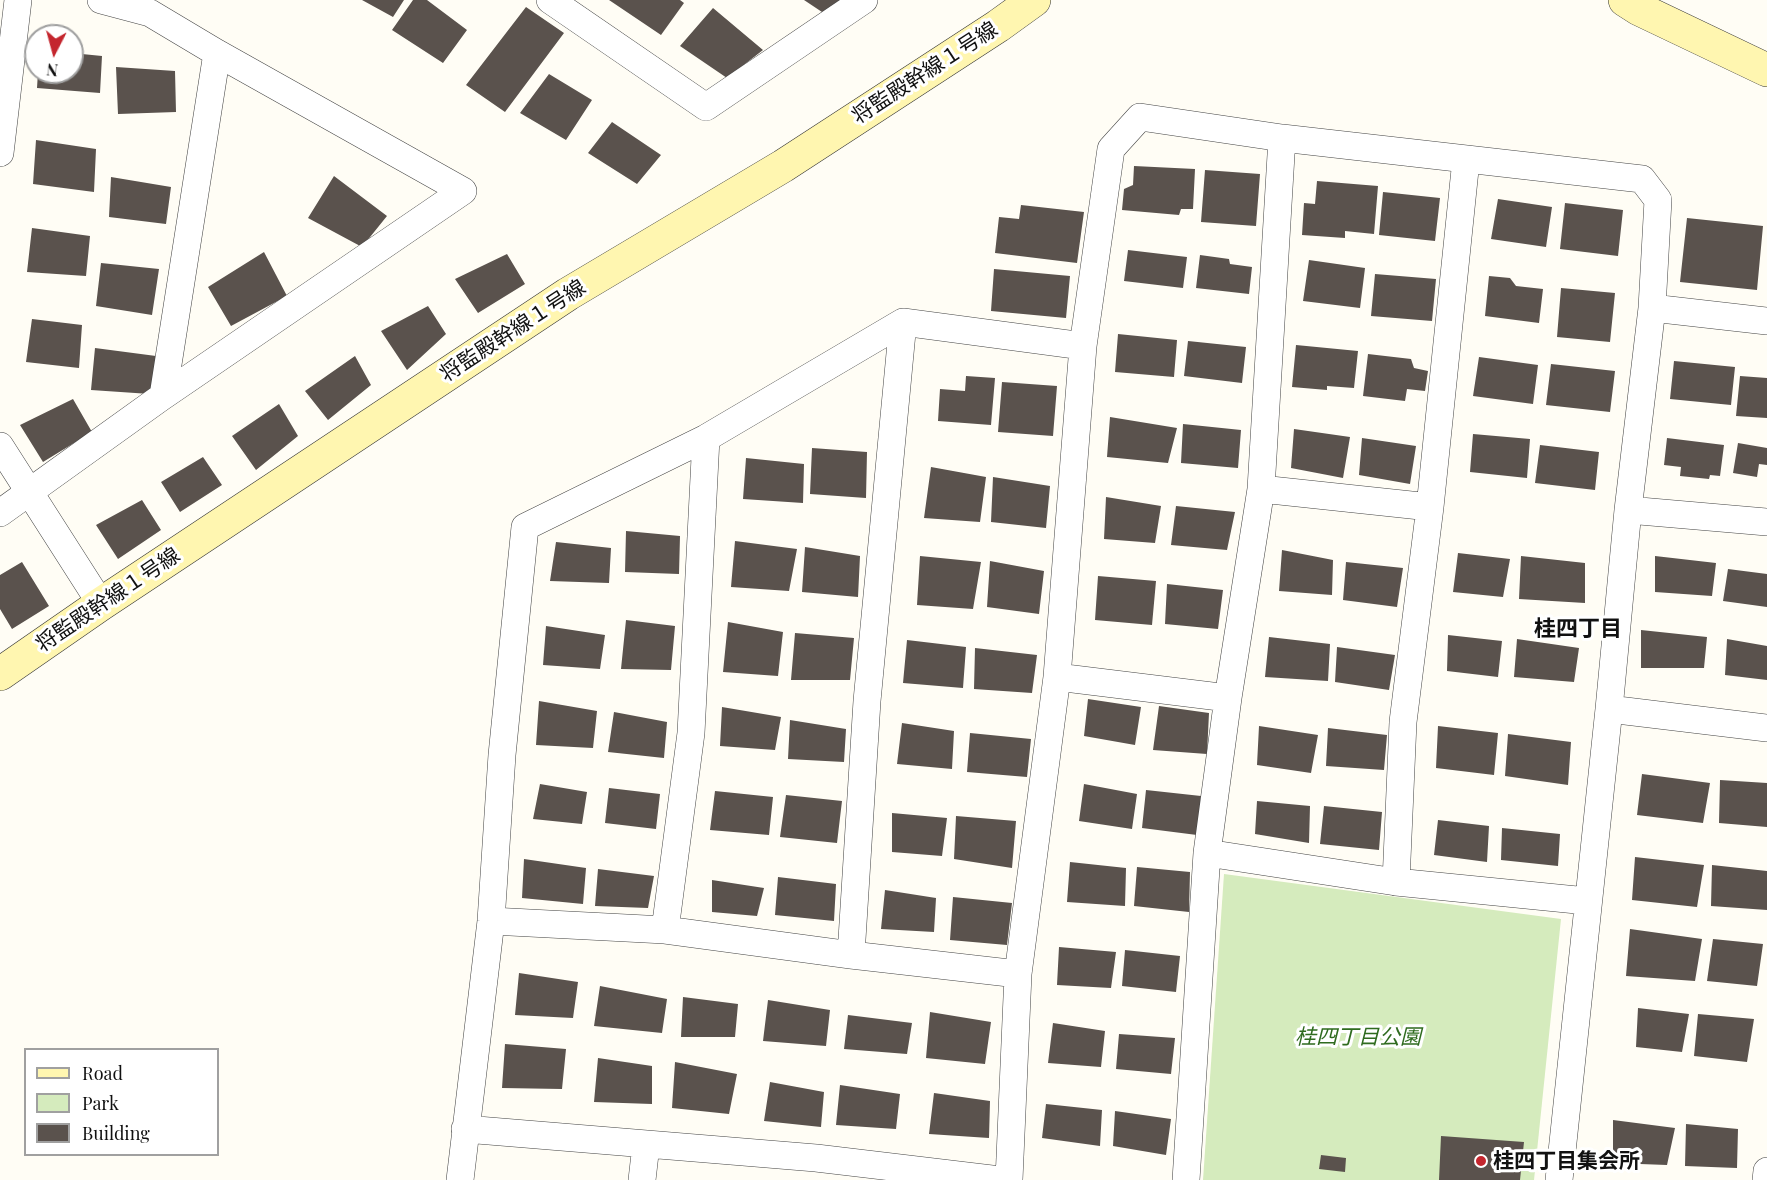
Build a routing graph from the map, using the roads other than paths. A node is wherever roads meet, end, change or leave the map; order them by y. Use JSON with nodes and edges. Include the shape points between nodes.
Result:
{"nodes":[{"id":1,"x":18,"y":0,"type":"edge"},
{"id":2,"x":101,"y":0,"type":"edge"},
{"id":3,"x":550,"y":0,"type":"edge"},
{"id":4,"x":864,"y":0,"type":"edge"},
{"id":5,"x":1034,"y":0,"type":"edge"},
{"id":6,"x":1625,"y":0,"type":"edge"},
{"id":7,"x":217,"y":54,"type":"junction"},
{"id":8,"x":1767,"y":69,"type":"edge"},
{"id":9,"x":1282,"y":138,"type":"junction"},
{"id":10,"x":0,"y":153,"type":"edge"},
{"id":11,"x":1466,"y":160,"type":"junction"},
{"id":12,"x":1652,"y":308,"type":"junction"},
{"id":13,"x":1767,"y":321,"type":"edge"},
{"id":14,"x":903,"y":322,"type":"junction"},
{"id":15,"x":1083,"y":346,"type":"junction"},
{"id":16,"x":163,"y":396,"type":"junction"},
{"id":17,"x":706,"y":438,"type":"junction"},
{"id":18,"x":0,"y":446,"type":"edge"},
{"id":19,"x":1261,"y":489,"type":"junction"},
{"id":20,"x":30,"y":492,"type":"junction"},
{"id":21,"x":1430,"y":507,"type":"junction"},
{"id":22,"x":1628,"y":510,"type":"junction"},
{"id":23,"x":0,"y":513,"type":"edge"},
{"id":24,"x":1767,"y":522,"type":"edge"},
{"id":25,"x":101,"y":604,"type":"junction"},
{"id":26,"x":0,"y":674,"type":"edge"},
{"id":27,"x":1058,"y":676,"type":"junction"},
{"id":28,"x":1228,"y":698,"type":"junction"},
{"id":29,"x":1609,"y":710,"type":"junction"},
{"id":30,"x":1767,"y":728,"type":"edge"},
{"id":31,"x":1207,"y":853,"type":"junction"},
{"id":32,"x":1396,"y":882,"type":"junction"},
{"id":33,"x":1587,"y":901,"type":"junction"},
{"id":34,"x":491,"y":921,"type":"junction"},
{"id":35,"x":665,"y":930,"type":"junction"},
{"id":36,"x":851,"y":955,"type":"junction"},
{"id":37,"x":1018,"y":974,"type":"junction"},
{"id":38,"x":465,"y":1129,"type":"junction"},
{"id":39,"x":646,"y":1145,"type":"junction"},
{"id":40,"x":815,"y":1169,"type":"edge"},
{"id":41,"x":1767,"y":1171,"type":"edge"},
{"id":42,"x":460,"y":1180,"type":"edge"},
{"id":43,"x":642,"y":1180,"type":"edge"},
{"id":44,"x":1000,"y":1180,"type":"edge"},
{"id":45,"x":1009,"y":1180,"type":"edge"},
{"id":46,"x":1186,"y":1180,"type":"edge"},
{"id":47,"x":1558,"y":1180,"type":"edge"},
{"id":48,"x":1766,"y":1180,"type":"edge"}],
"edges":[{"from":1,"to":10,"type":"street"},
{"from":2,"to":7,"type":"street","via":[[150,13]]},
{"from":3,"to":4,"type":"street","via":[[706,107]]},
{"from":5,"to":25,"type":"street","name":"将監殿幹線１号線","via":[[783,166],[568,294]]},
{"from":6,"to":8,"type":"street"},
{"from":7,"to":16,"type":"street"},
{"from":7,"to":16,"type":"street","via":[[463,192]]},
{"from":9,"to":11,"type":"street"},
{"from":9,"to":15,"type":"street","via":[[1140,117],[1111,149]]},
{"from":9,"to":19,"type":"street"},
{"from":11,"to":12,"type":"street","via":[[1642,179],[1658,200]]},
{"from":11,"to":21,"type":"street"},
{"from":12,"to":13,"type":"street"},
{"from":12,"to":22,"type":"street"},
{"from":14,"to":15,"type":"street"},
{"from":14,"to":17,"type":"street"},
{"from":14,"to":36,"type":"street","via":[[867,701]]},
{"from":15,"to":27,"type":"street"},
{"from":16,"to":20,"type":"street"},
{"from":17,"to":34,"type":"street","via":[[525,527],[502,755]]},
{"from":17,"to":35,"type":"street","via":[[691,733]]},
{"from":18,"to":20,"type":"street"},
{"from":19,"to":21,"type":"street"},
{"from":19,"to":28,"type":"street"},
{"from":20,"to":23,"type":"street"},
{"from":20,"to":25,"type":"street"},
{"from":21,"to":32,"type":"street","via":[[1402,722]]},
{"from":22,"to":24,"type":"street"},
{"from":22,"to":29,"type":"street"},
{"from":25,"to":26,"type":"street","name":"将監殿幹線１号線"},
{"from":27,"to":28,"type":"street"},
{"from":27,"to":37,"type":"street"},
{"from":28,"to":31,"type":"street"},
{"from":29,"to":30,"type":"street"},
{"from":29,"to":33,"type":"street"},
{"from":31,"to":32,"type":"street"},
{"from":31,"to":46,"type":"street"},
{"from":32,"to":33,"type":"street"},
{"from":33,"to":47,"type":"street"},
{"from":34,"to":35,"type":"street"},
{"from":34,"to":38,"type":"street"},
{"from":35,"to":36,"type":"street"},
{"from":36,"to":37,"type":"street"},
{"from":37,"to":45,"type":"street"},
{"from":38,"to":39,"type":"street"},
{"from":38,"to":42,"type":"street"},
{"from":39,"to":40,"type":"street"},
{"from":39,"to":43,"type":"street"},
{"from":40,"to":44,"type":"street"},
{"from":41,"to":48,"type":"street"}]}
